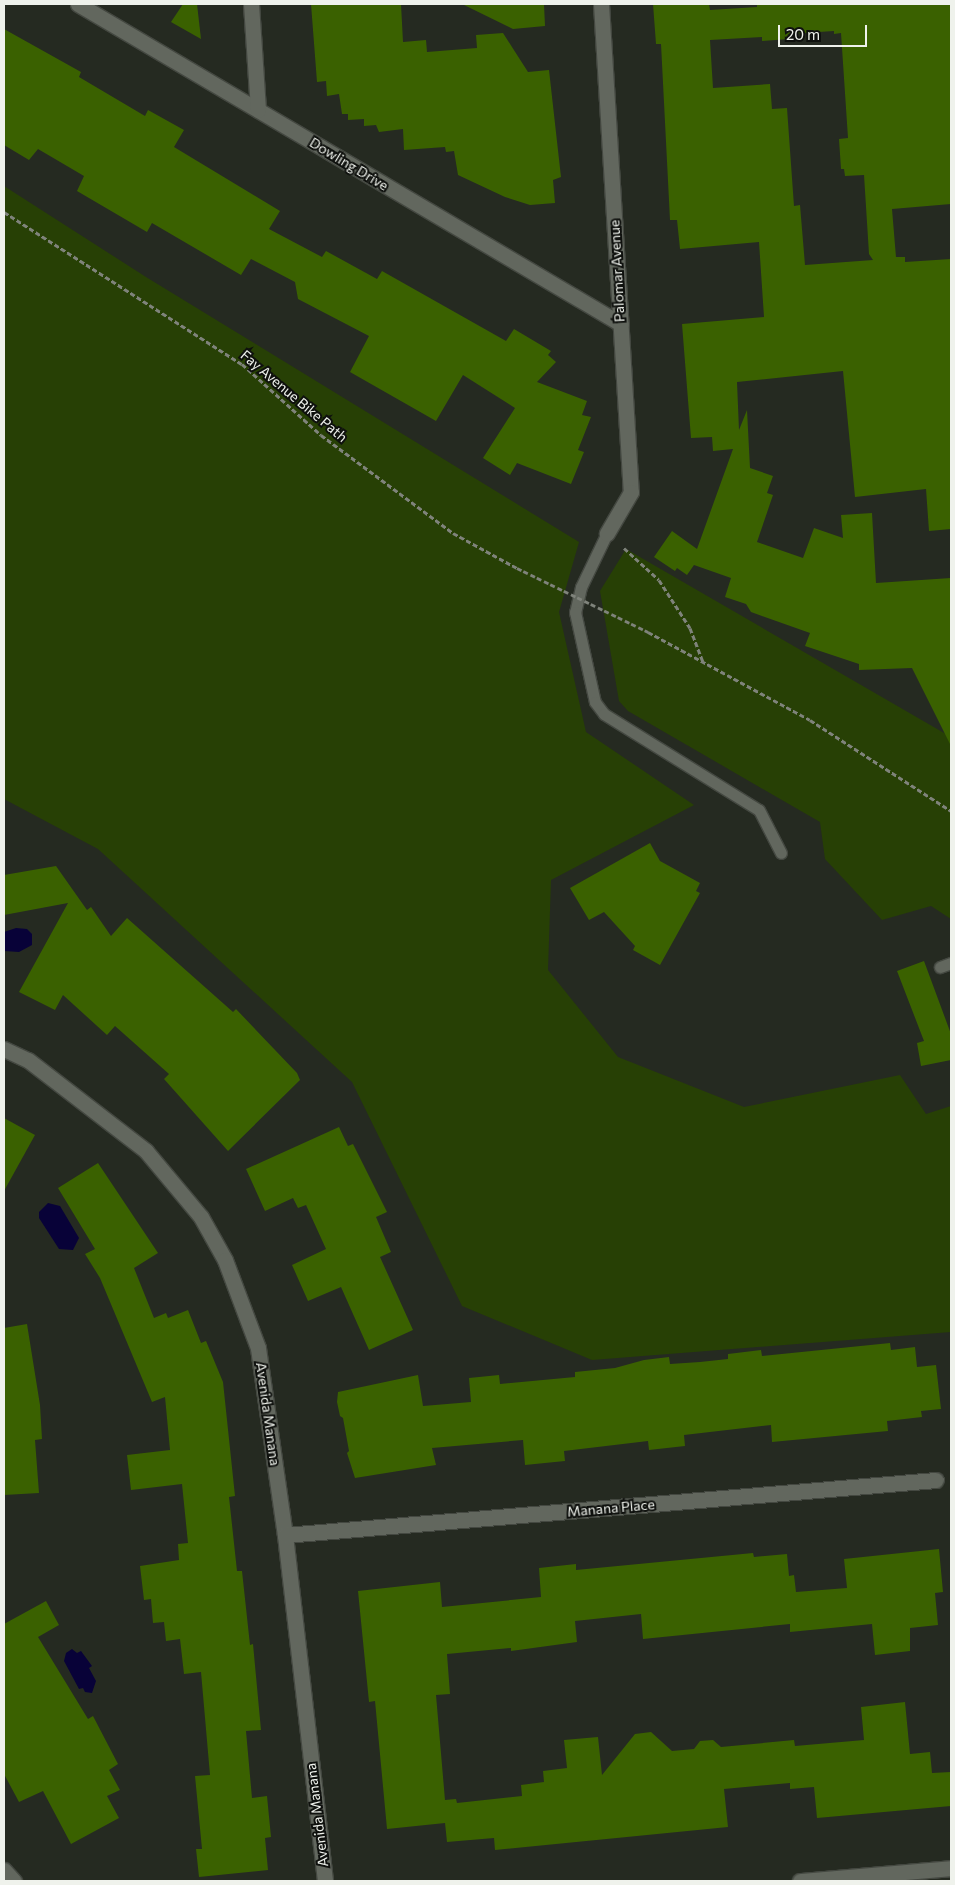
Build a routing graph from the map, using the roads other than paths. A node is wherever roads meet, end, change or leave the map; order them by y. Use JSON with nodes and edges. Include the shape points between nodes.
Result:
{"nodes":[{"id":1,"x":78,"y":4,"type":"edge"},
{"id":2,"x":251,"y":4,"type":"edge"},
{"id":3,"x":601,"y":4,"type":"edge"},
{"id":4,"x":258,"y":110,"type":"junction"},
{"id":5,"x":620,"y":324,"type":"junction"},
{"id":6,"x":607,"y":533,"type":"joint"},
{"id":7,"x":781,"y":854,"type":"dead end"},
{"id":8,"x":4,"y":1049,"type":"edge"},
{"id":9,"x":936,"y":1480,"type":"dead end"},
{"id":10,"x":285,"y":1535,"type":"junction"},
{"id":11,"x":951,"y":1868,"type":"edge"},
{"id":12,"x":4,"y":1870,"type":"edge"},
{"id":13,"x":14,"y":1881,"type":"edge"},
{"id":14,"x":325,"y":1881,"type":"edge"},
{"id":15,"x":800,"y":1881,"type":"edge"}],
"edges":[{"from":1,"to":4,"type":"street","name":"Dowling Drive"},
{"from":2,"to":4,"type":"street"},
{"from":3,"to":5,"type":"street","name":"Palomar Avenue"},
{"from":4,"to":5,"type":"street","name":"Dowling Drive"},
{"from":5,"to":6,"type":"street","name":"Palomar Avenue","via":[[631,492]]},
{"from":6,"to":7,"type":"lane","via":[[581,587],[574,612],[595,702],[604,714],[758,810]]},
{"from":8,"to":10,"type":"street","name":"Avenida Manana","via":[[28,1060],[146,1151],[201,1217],[225,1260],[258,1348]]},
{"from":9,"to":10,"type":"street","name":"Manana Place"},
{"from":10,"to":14,"type":"street","name":"Avenida Manana"},
{"from":11,"to":15,"type":"street"},
{"from":12,"to":13,"type":"street"}]}
